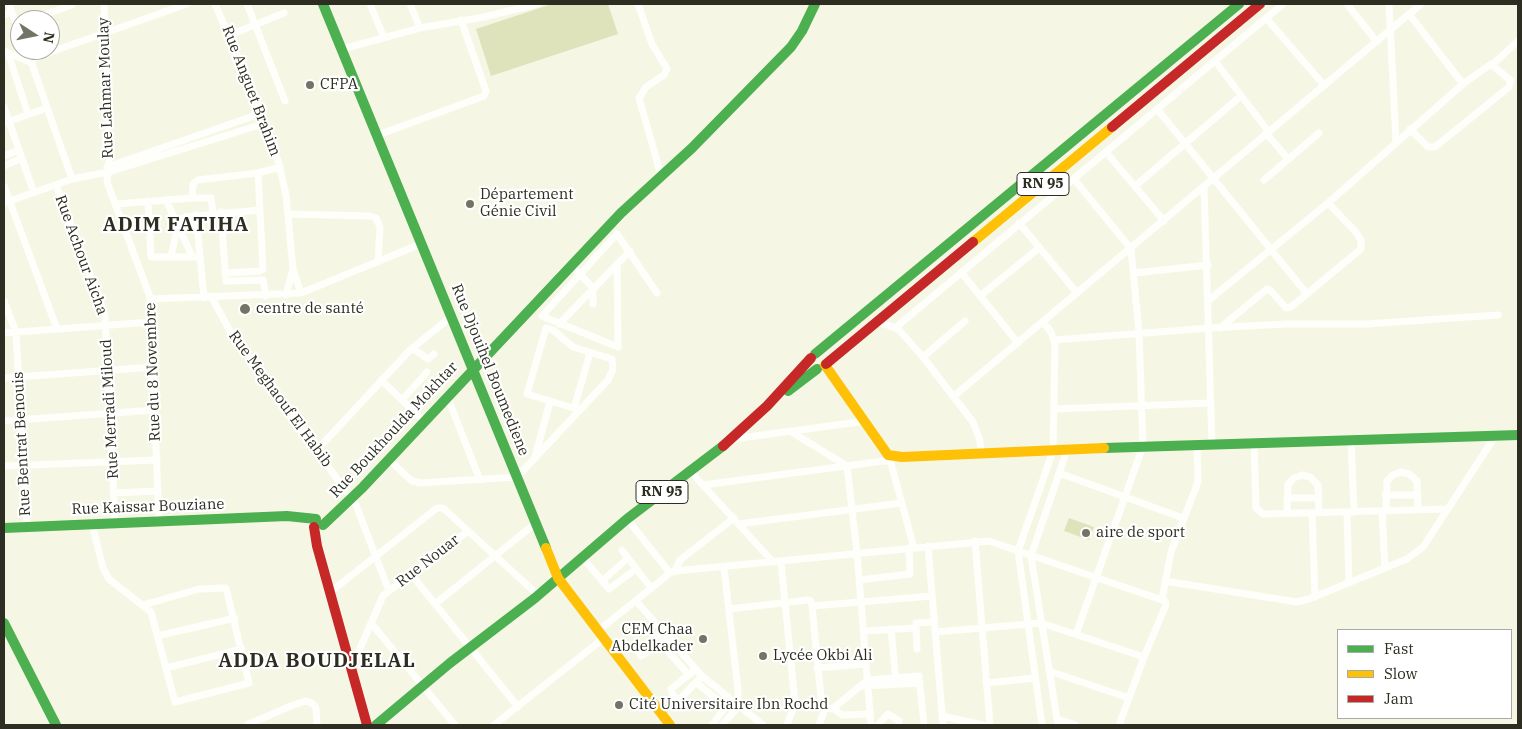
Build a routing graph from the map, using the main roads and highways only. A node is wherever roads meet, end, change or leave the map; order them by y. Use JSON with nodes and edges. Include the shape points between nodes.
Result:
{"nodes":[{"id":1,"x":323,"y":4,"type":"edge"},
{"id":2,"x":815,"y":4,"type":"edge"},
{"id":3,"x":1239,"y":4,"type":"edge"},
{"id":4,"x":1260,"y":4,"type":"edge"},
{"id":5,"x":813,"y":356,"type":"junction"},
{"id":6,"x":473,"y":367,"type":"junction"},
{"id":7,"x":822,"y":367,"type":"junction"},
{"id":8,"x":767,"y":406,"type":"junction"},
{"id":9,"x":1518,"y":435,"type":"edge"},
{"id":10,"x":318,"y":523,"type":"junction"},
{"id":11,"x":4,"y":528,"type":"edge"},
{"id":12,"x":558,"y":578,"type":"junction"},
{"id":13,"x":4,"y":623,"type":"edge"},
{"id":14,"x":56,"y":725,"type":"edge"},
{"id":15,"x":367,"y":725,"type":"edge"},
{"id":16,"x":376,"y":725,"type":"edge"},
{"id":17,"x":670,"y":725,"type":"edge"}],
"edges":[{"from":1,"to":6,"type":"main road","name":"Rue Djouihel Boumediene"},
{"from":2,"to":6,"type":"main road","name":"Rue Boukhoulda Mokhtar","via":[[791,47],[621,213]]},
{"from":3,"to":5,"type":"main road","number":"RN 95"},
{"from":4,"to":7,"type":"main road","number":"RN 95"},
{"from":5,"to":7,"type":"main road","via":[[824,356]]},
{"from":5,"to":8,"type":"main road","number":"RN 95"},
{"from":6,"to":10,"type":"main road","name":"Rue Boukhoulda Mokhtar","via":[[351,498],[336,513]]},
{"from":6,"to":12,"type":"main road","name":"Rue Djouihel Boumediene"},
{"from":7,"to":8,"type":"main road","number":"RN 95"},
{"from":7,"to":9,"type":"main road","via":[[866,421],[889,458],[1143,446]]},
{"from":8,"to":12,"type":"main road","number":"RN 95","via":[[731,440]]},
{"from":10,"to":11,"type":"main road","name":"Rue Kaissar Bouziane","via":[[293,516]]},
{"from":10,"to":15,"type":"main road","via":[[319,553]]},
{"from":12,"to":16,"type":"main road"},
{"from":12,"to":17,"type":"main road","name":"Rue Djouihel Boumediene"},
{"from":13,"to":14,"type":"main road"}]}
